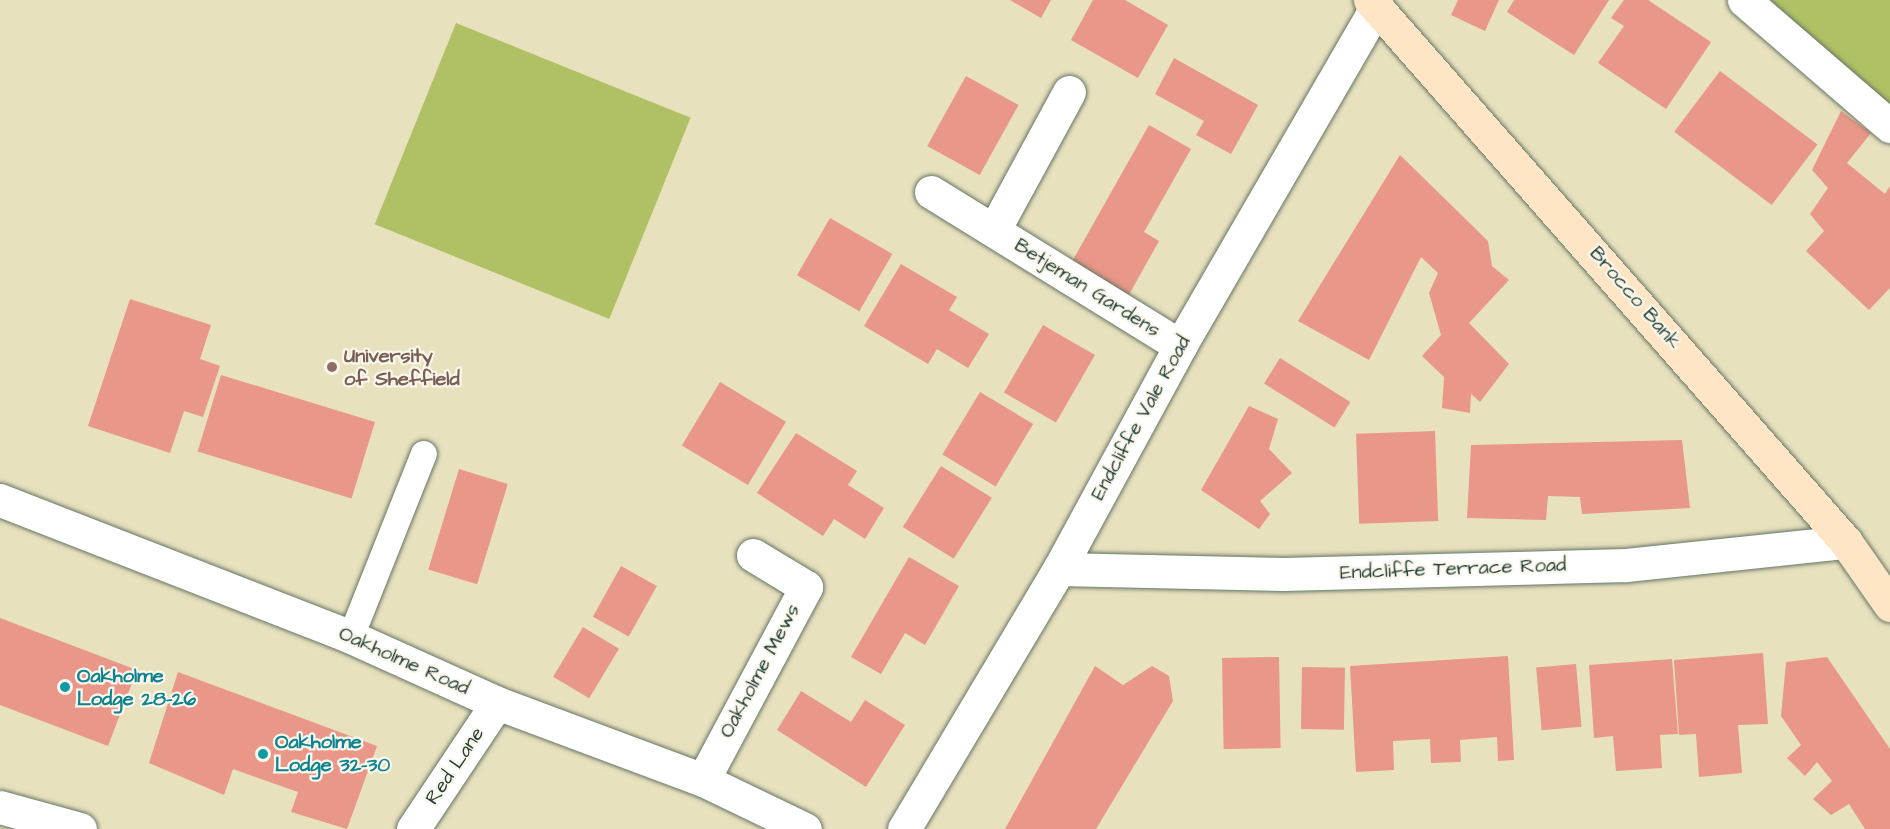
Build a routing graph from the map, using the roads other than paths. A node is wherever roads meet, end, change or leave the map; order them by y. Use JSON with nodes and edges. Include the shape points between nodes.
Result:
{"nodes":[{"id":1,"x":1744,"y":0,"type":"edge"},
{"id":2,"x":1374,"y":3,"type":"edge"},
{"id":3,"x":1069,"y":92,"type":"dead end"},
{"id":4,"x":1890,"y":126,"type":"edge"},
{"id":5,"x":931,"y":192,"type":"dead end"},
{"id":6,"x":994,"y":230,"type":"junction"},
{"id":7,"x":1180,"y":346,"type":"junction"},
{"id":8,"x":424,"y":454,"type":"dead end"},
{"id":9,"x":0,"y":500,"type":"edge"},
{"id":10,"x":1846,"y":542,"type":"junction"},
{"id":11,"x":753,"y":555,"type":"dead end"},
{"id":12,"x":1059,"y":569,"type":"junction"},
{"id":13,"x":1890,"y":605,"type":"edge"},
{"id":14,"x":351,"y":637,"type":"junction"},
{"id":15,"x":497,"y":703,"type":"junction"},
{"id":16,"x":703,"y":780,"type":"junction"},
{"id":17,"x":0,"y":807,"type":"edge"},
{"id":18,"x":80,"y":829,"type":"edge"},
{"id":19,"x":413,"y":829,"type":"edge"},
{"id":20,"x":805,"y":829,"type":"edge"},
{"id":21,"x":904,"y":829,"type":"edge"}],
"edges":[{"from":1,"to":4,"type":"street"},
{"from":2,"to":7,"type":"street","name":"Endcliffe Vale Road"},
{"from":2,"to":10,"type":"main road","name":"Brocco Bank"},
{"from":3,"to":6,"type":"street","name":"Betjeman Gardens"},
{"from":5,"to":6,"type":"street","name":"Betjeman Gardens"},
{"from":6,"to":7,"type":"street","name":"Betjeman Gardens"},
{"from":7,"to":12,"type":"street","name":"Endcliffe Vale Road"},
{"from":8,"to":14,"type":"lane"},
{"from":9,"to":14,"type":"street","name":"Oakholme Road"},
{"from":10,"to":12,"type":"street","name":"Endcliffe Terrace Road","via":[[1626,565],[1283,574]]},
{"from":10,"to":13,"type":"main road","name":"Brocco Bank"},
{"from":11,"to":16,"type":"street","name":"Oakholme Mews","via":[[806,587]]},
{"from":12,"to":21,"type":"street","name":"Endcliffe Vale Road"},
{"from":14,"to":15,"type":"street","name":"Oakholme Road"},
{"from":15,"to":16,"type":"street","name":"Oakholme Road"},
{"from":15,"to":19,"type":"street","name":"Red Lane"},
{"from":16,"to":20,"type":"street","name":"Oakholme Road"},
{"from":17,"to":18,"type":"street"}]}
